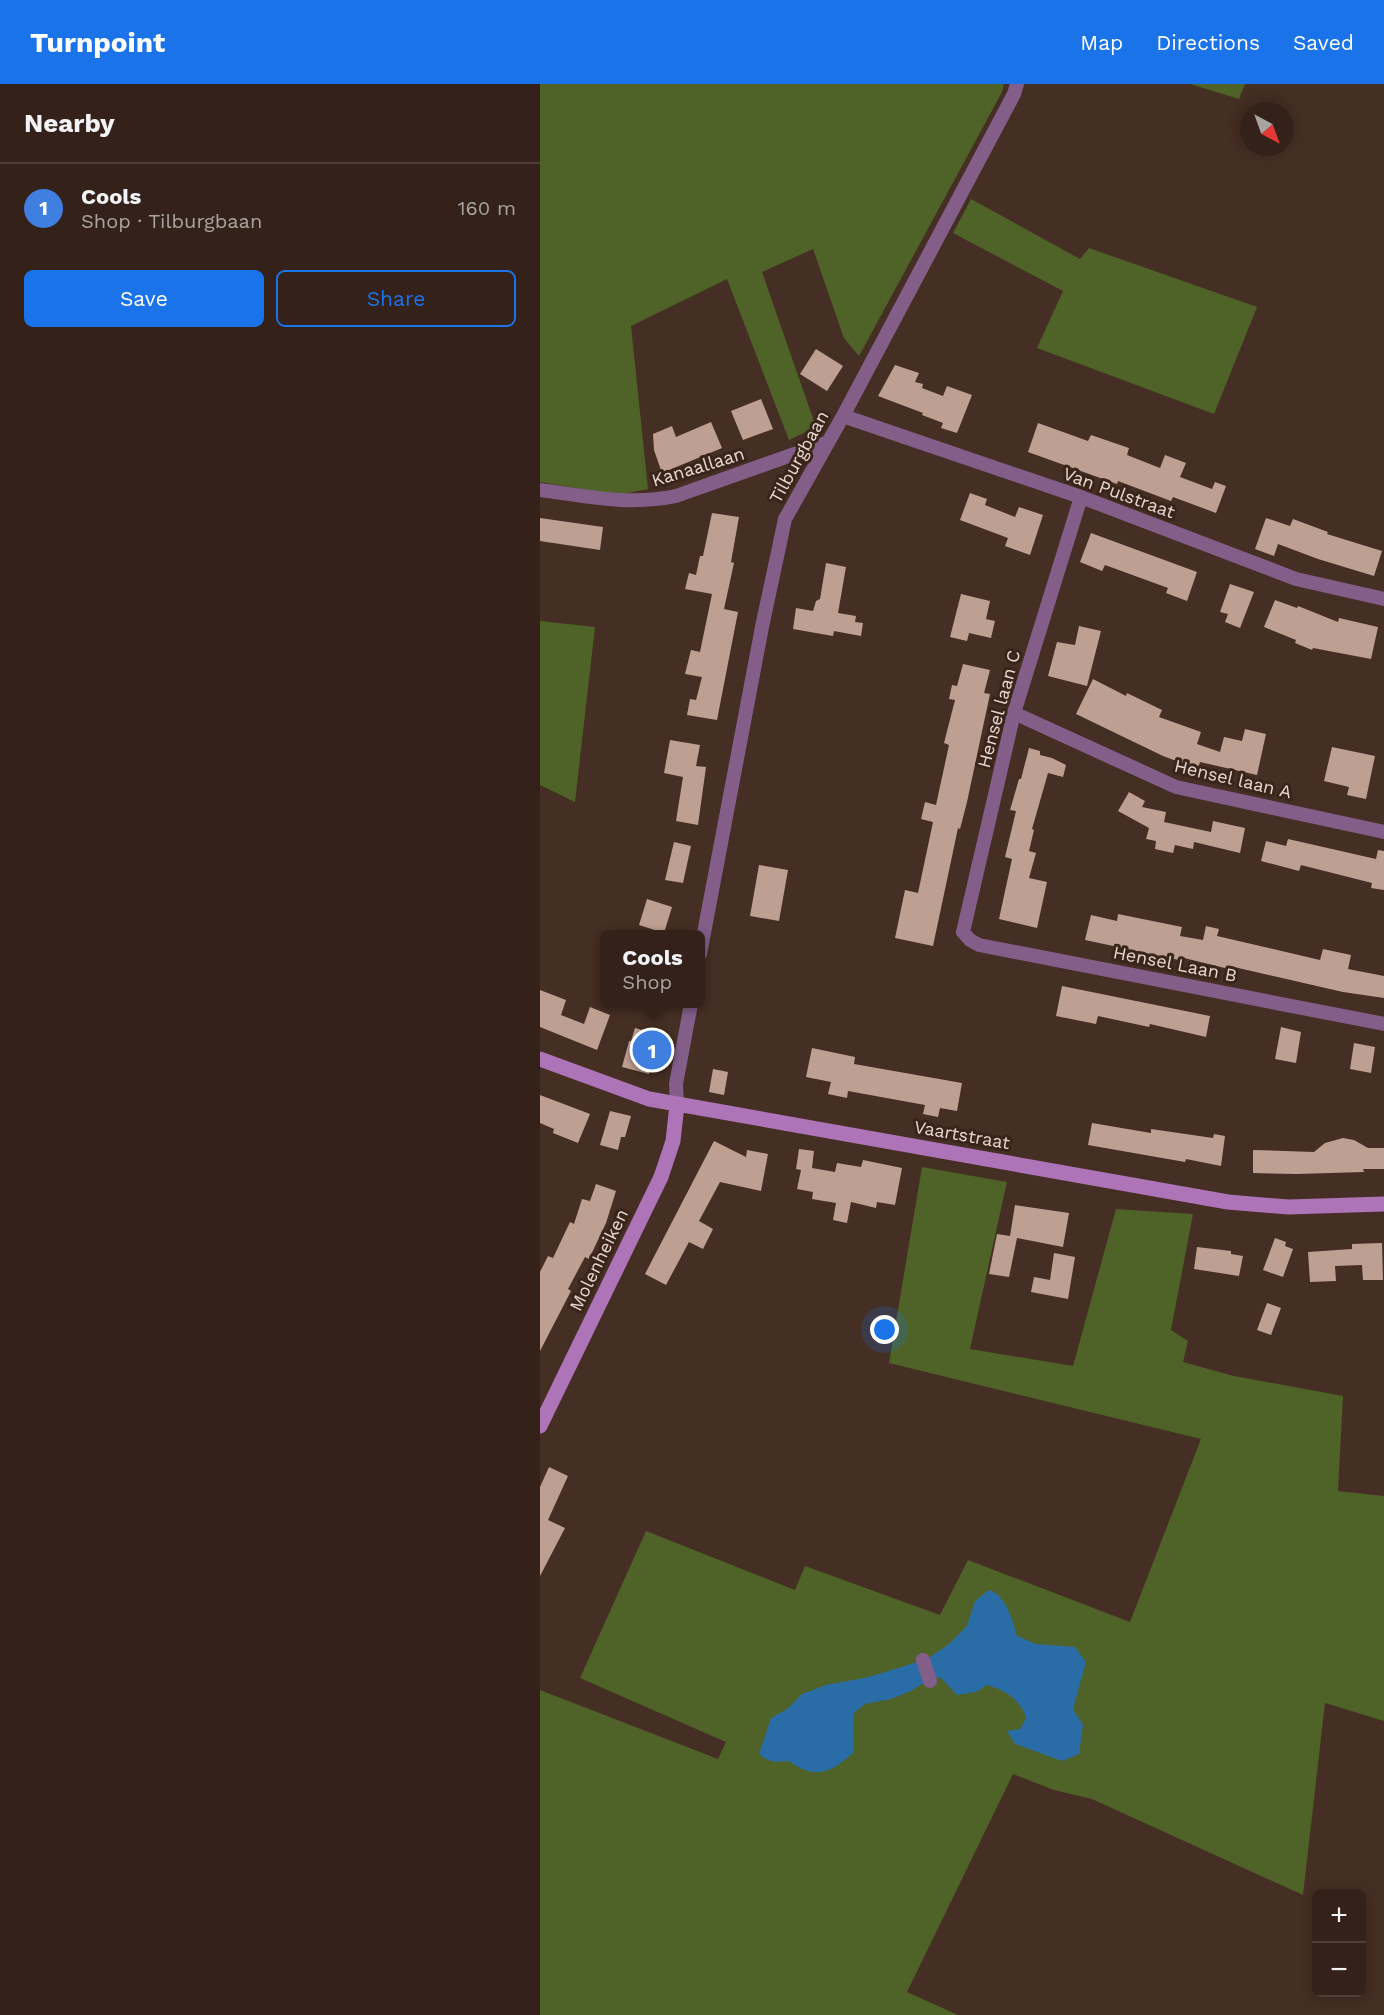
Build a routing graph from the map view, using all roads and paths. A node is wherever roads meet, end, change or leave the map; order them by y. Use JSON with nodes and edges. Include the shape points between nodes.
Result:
{"nodes":[{"id":1,"x":1017,"y":84,"type":"edge"},
{"id":2,"x":843,"y":416,"type":"junction"},
{"id":3,"x":828,"y":442,"type":"junction"},
{"id":4,"x":540,"y":490,"type":"edge"},
{"id":5,"x":1082,"y":498,"type":"junction"},
{"id":6,"x":1384,"y":599,"type":"edge"},
{"id":7,"x":1014,"y":713,"type":"junction"},
{"id":8,"x":1384,"y":832,"type":"edge"},
{"id":9,"x":705,"y":930,"type":"edge"},
{"id":10,"x":963,"y":932,"type":"joint"},
{"id":11,"x":690,"y":1008,"type":"edge"},
{"id":12,"x":1384,"y":1024,"type":"edge"},
{"id":13,"x":540,"y":1059,"type":"edge"},
{"id":14,"x":677,"y":1105,"type":"junction"},
{"id":15,"x":1384,"y":1204,"type":"edge"},
{"id":16,"x":540,"y":1426,"type":"edge"},
{"id":17,"x":923,"y":1660,"type":"dead end"},
{"id":18,"x":930,"y":1681,"type":"dead end"}],
"edges":[{"from":1,"to":2,"type":"street","name":"Tilburgbaan"},
{"from":2,"to":3,"type":"street","name":"Tilburgbaan"},
{"from":2,"to":5,"type":"street","name":"Van Pulstraat"},
{"from":3,"to":4,"type":"street","name":"Kanaallaan","via":[[658,500],[612,500]]},
{"from":3,"to":9,"type":"street","name":"Tilburgbaan","via":[[785,519]]},
{"from":5,"to":6,"type":"street","name":"Van Pulstraat","via":[[1296,579]]},
{"from":5,"to":7,"type":"street","name":"Hensel laan C"},
{"from":7,"to":8,"type":"street","name":"Hensel laan A","via":[[1176,788]]},
{"from":7,"to":10,"type":"street","name":"Hensel laan C"},
{"from":10,"to":12,"type":"street","name":"Hensel Laan B","via":[[979,945]]},
{"from":11,"to":14,"type":"street","via":[[676,1084]]},
{"from":13,"to":14,"type":"main road","name":"Vaartstraat","via":[[649,1100]]},
{"from":14,"to":15,"type":"main road","name":"Vaartstraat","via":[[1228,1202],[1288,1207]]},
{"from":14,"to":16,"type":"main road","name":"Molenheiken","via":[[673,1140],[661,1177]]},
{"from":17,"to":18,"type":"street"}]}
